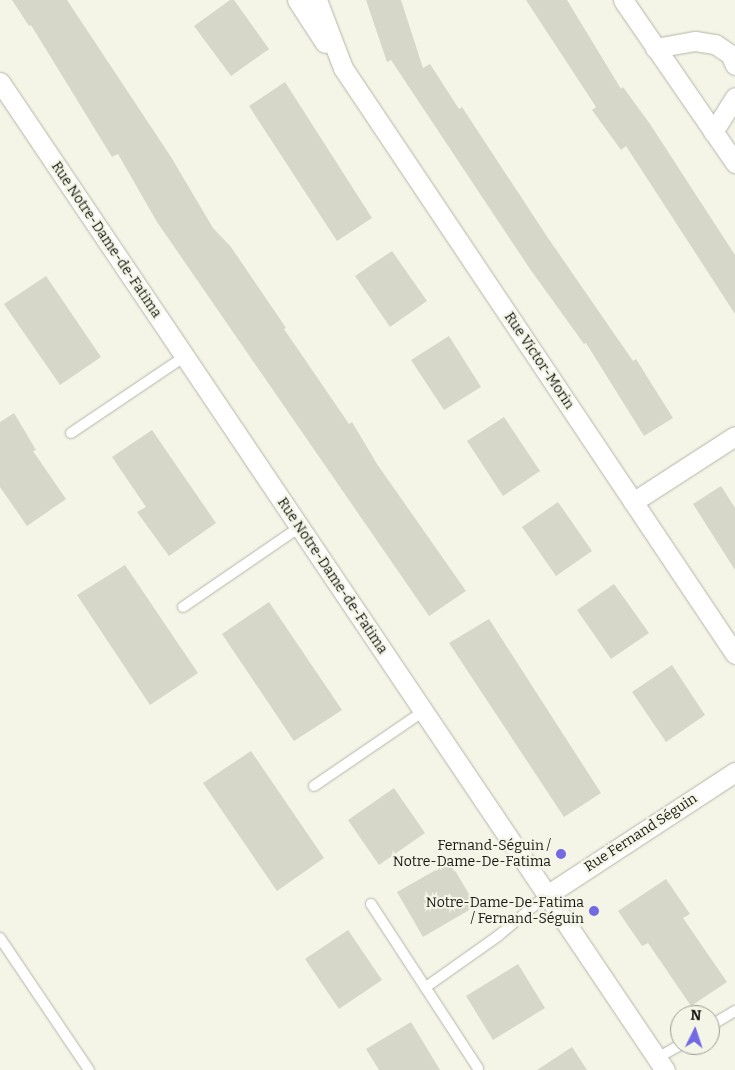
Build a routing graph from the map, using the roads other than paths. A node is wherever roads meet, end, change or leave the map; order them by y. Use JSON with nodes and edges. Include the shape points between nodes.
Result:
{"nodes":[{"id":1,"x":297,"y":0,"type":"edge"},
{"id":2,"x":317,"y":0,"type":"edge"},
{"id":3,"x":624,"y":0,"type":"edge"},
{"id":4,"x":654,"y":48,"type":"junction"},
{"id":5,"x":735,"y":65,"type":"edge"},
{"id":6,"x":343,"y":68,"type":"junction"},
{"id":7,"x":0,"y":82,"type":"edge"},
{"id":8,"x":735,"y":97,"type":"edge"},
{"id":9,"x":713,"y":132,"type":"junction"},
{"id":10,"x":735,"y":163,"type":"edge"},
{"id":11,"x":185,"y":356,"type":"junction"},
{"id":12,"x":71,"y":433,"type":"dead end"},
{"id":13,"x":735,"y":436,"type":"edge"},
{"id":14,"x":633,"y":502,"type":"junction"},
{"id":15,"x":300,"y":527,"type":"junction"},
{"id":16,"x":183,"y":607,"type":"dead end"},
{"id":17,"x":735,"y":654,"type":"edge"},
{"id":18,"x":424,"y":711,"type":"junction"},
{"id":19,"x":735,"y":772,"type":"edge"},
{"id":20,"x":314,"y":786,"type":"dead end"},
{"id":21,"x":547,"y":895,"type":"junction"},
{"id":22,"x":370,"y":904,"type":"dead end"},
{"id":23,"x":0,"y":938,"type":"edge"},
{"id":24,"x":426,"y":987,"type":"junction"},
{"id":25,"x":735,"y":1011,"type":"edge"},
{"id":26,"x":720,"y":1020,"type":"edge"},
{"id":27,"x":670,"y":1055,"type":"edge"},
{"id":28,"x":661,"y":1064,"type":"edge"},
{"id":29,"x":478,"y":1068,"type":"dead end"},
{"id":30,"x":88,"y":1070,"type":"edge"}],
"edges":[{"from":1,"to":6,"type":"street","name":"Rue Victor-Morin"},
{"from":2,"to":6,"type":"street","name":"Rue Victor-Morin"},
{"from":3,"to":4,"type":"street"},
{"from":4,"to":5,"type":"street","via":[[695,40],[715,44],[730,54]]},
{"from":4,"to":9,"type":"street"},
{"from":6,"to":14,"type":"street","name":"Rue Victor-Morin"},
{"from":7,"to":11,"type":"street","name":"Rue Notre-Dame-de-Fatima"},
{"from":8,"to":9,"type":"street"},
{"from":9,"to":10,"type":"street"},
{"from":11,"to":12,"type":"lane"},
{"from":11,"to":15,"type":"street","name":"Rue Notre-Dame-de-Fatima"},
{"from":13,"to":14,"type":"street"},
{"from":14,"to":17,"type":"street","name":"Rue Victor-Morin"},
{"from":15,"to":16,"type":"lane"},
{"from":15,"to":18,"type":"street","name":"Rue Notre-Dame-de-Fatima"},
{"from":18,"to":20,"type":"lane"},
{"from":18,"to":21,"type":"street","name":"Rue Notre-Dame-de-Fatima"},
{"from":19,"to":21,"type":"street","name":"Rue Fernand Séguin"},
{"from":21,"to":24,"type":"lane","via":[[498,936]]},
{"from":21,"to":28,"type":"street","name":"Rue Notre-Dame-de-Fatima"},
{"from":22,"to":24,"type":"lane"},
{"from":23,"to":30,"type":"lane"},
{"from":24,"to":29,"type":"lane"},
{"from":25,"to":26,"type":"lane"},
{"from":27,"to":28,"type":"lane"}]}
